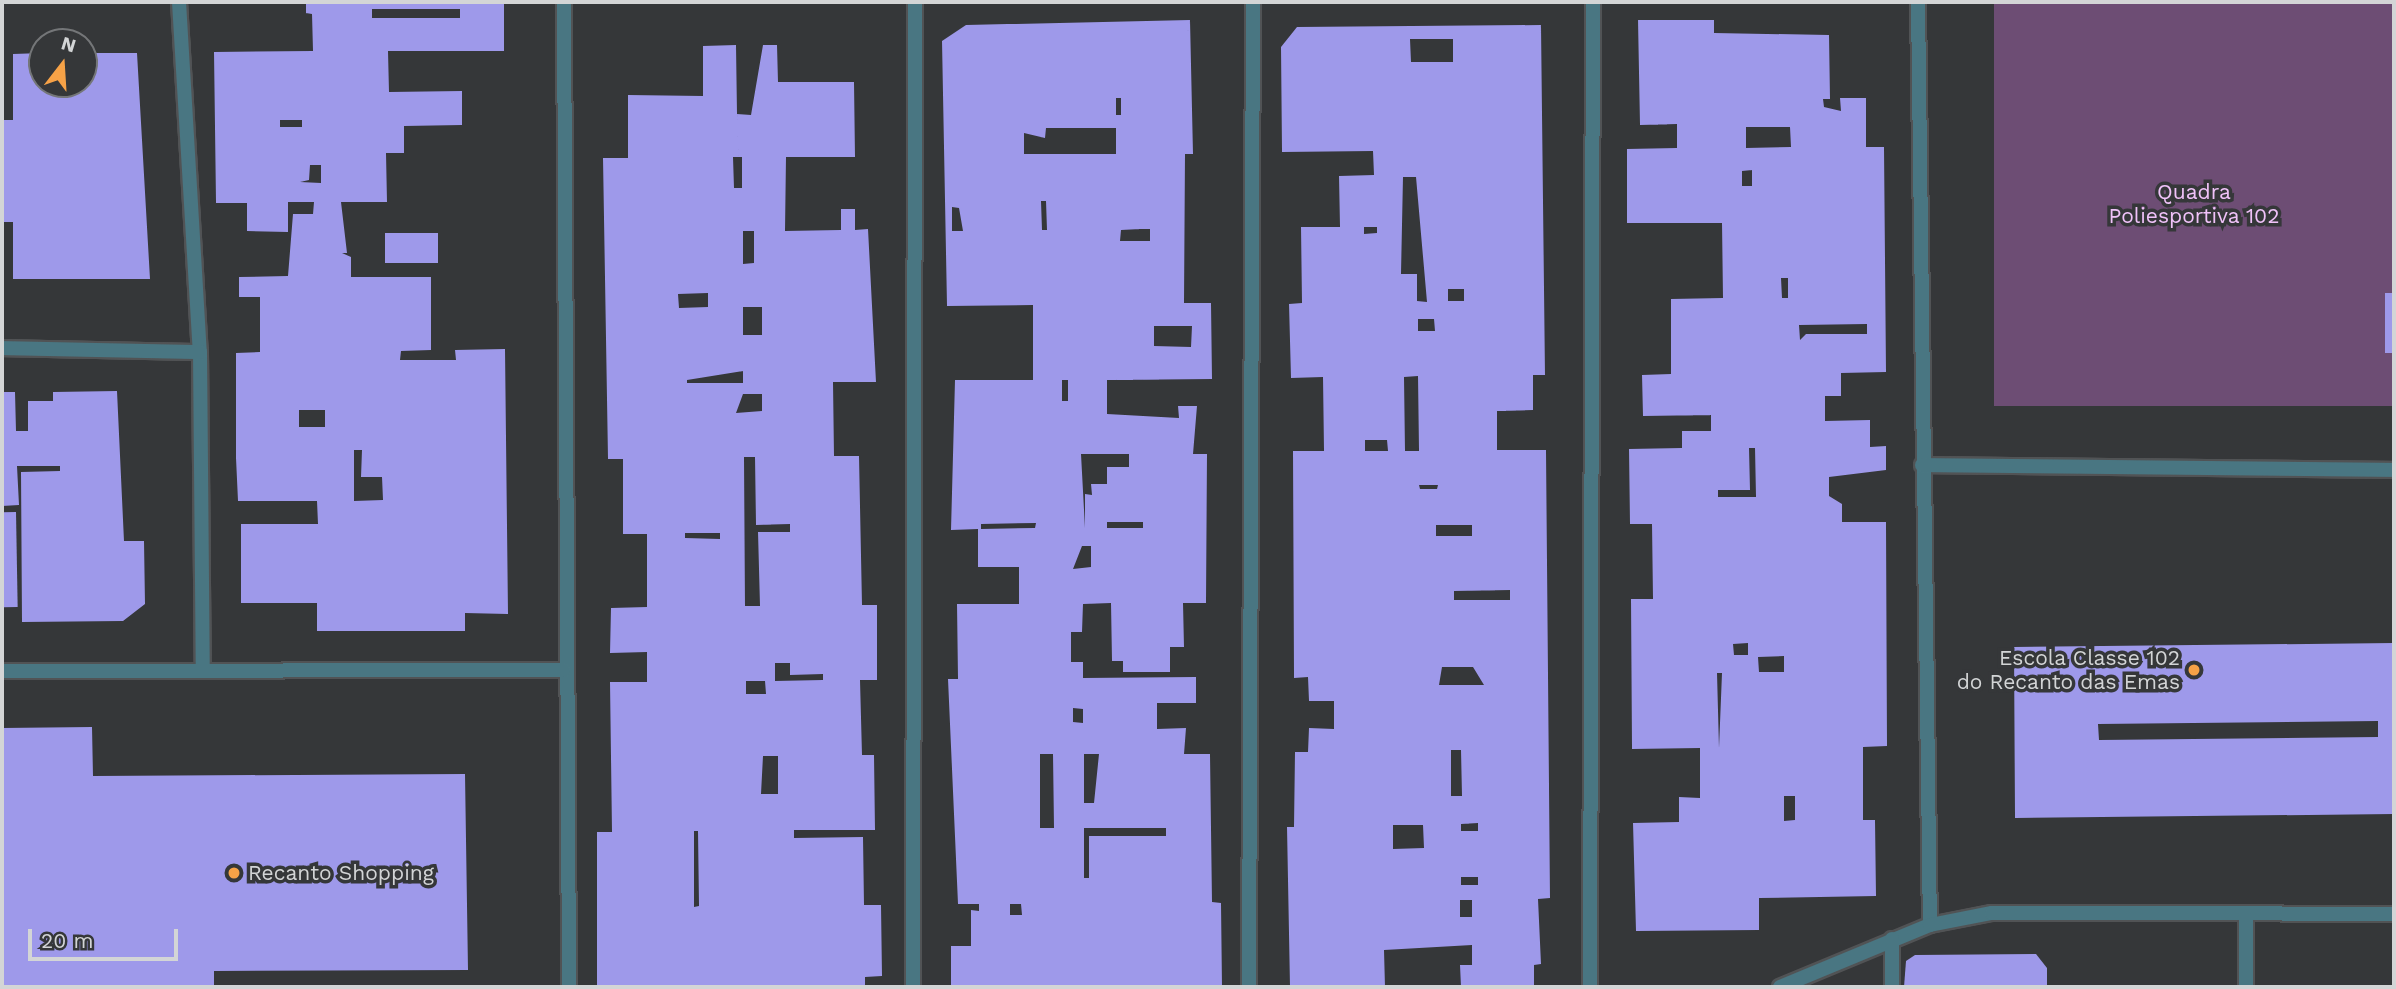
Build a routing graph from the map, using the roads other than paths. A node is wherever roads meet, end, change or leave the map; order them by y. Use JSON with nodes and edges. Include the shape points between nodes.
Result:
{"nodes":[{"id":1,"x":179,"y":2,"type":"edge"},
{"id":2,"x":564,"y":2,"type":"edge"},
{"id":3,"x":915,"y":2,"type":"edge"},
{"id":4,"x":1253,"y":2,"type":"edge"},
{"id":5,"x":1593,"y":2,"type":"edge"},
{"id":6,"x":1918,"y":2,"type":"edge"},
{"id":7,"x":2,"y":348,"type":"edge"},
{"id":8,"x":200,"y":352,"type":"junction"},
{"id":9,"x":1922,"y":465,"type":"junction"},
{"id":10,"x":2394,"y":470,"type":"edge"},
{"id":11,"x":204,"y":669,"type":"junction"},
{"id":12,"x":563,"y":670,"type":"junction"},
{"id":13,"x":2,"y":671,"type":"edge"},
{"id":14,"x":2394,"y":914,"type":"edge"},
{"id":15,"x":2246,"y":916,"type":"junction"},
{"id":16,"x":1930,"y":925,"type":"junction"},
{"id":17,"x":1892,"y":939,"type":"junction"},
{"id":18,"x":569,"y":987,"type":"edge"},
{"id":19,"x":913,"y":987,"type":"edge"},
{"id":20,"x":1249,"y":987,"type":"edge"},
{"id":21,"x":1590,"y":987,"type":"edge"},
{"id":22,"x":1780,"y":987,"type":"edge"},
{"id":23,"x":1892,"y":987,"type":"edge"},
{"id":24,"x":2246,"y":987,"type":"edge"}],
"edges":[{"from":1,"to":8,"type":"street"},
{"from":2,"to":12,"type":"street"},
{"from":3,"to":19,"type":"street"},
{"from":4,"to":20,"type":"street"},
{"from":5,"to":21,"type":"street"},
{"from":6,"to":9,"type":"street"},
{"from":7,"to":8,"type":"street"},
{"from":8,"to":11,"type":"street"},
{"from":9,"to":10,"type":"street"},
{"from":9,"to":16,"type":"street"},
{"from":11,"to":12,"type":"street"},
{"from":11,"to":13,"type":"street"},
{"from":12,"to":18,"type":"street"},
{"from":14,"to":15,"type":"street"},
{"from":15,"to":16,"type":"street","via":[[1992,913]]},
{"from":15,"to":24,"type":"street"},
{"from":16,"to":17,"type":"street"},
{"from":17,"to":22,"type":"street"},
{"from":17,"to":23,"type":"street"}]}
